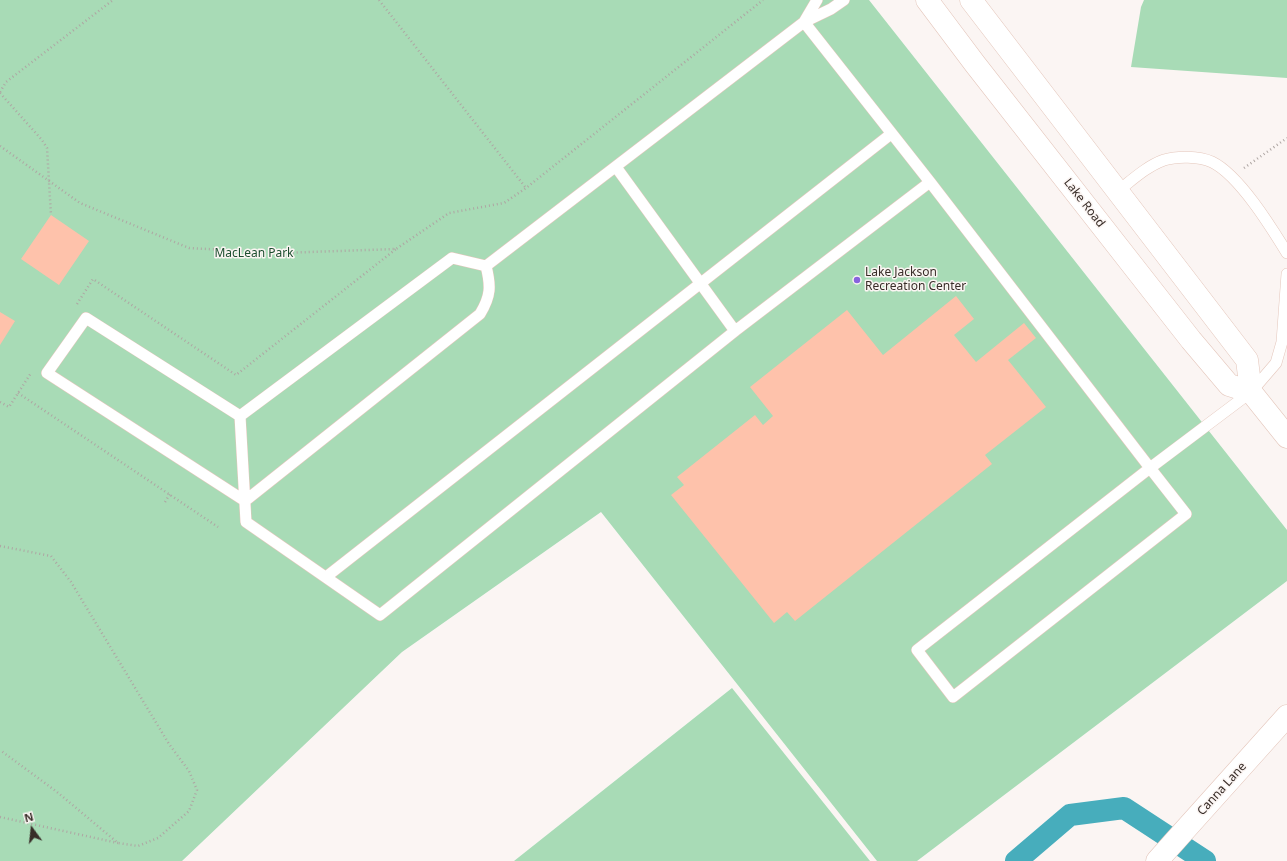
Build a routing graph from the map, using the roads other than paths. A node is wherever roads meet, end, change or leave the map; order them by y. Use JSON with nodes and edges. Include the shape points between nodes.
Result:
{"nodes":[{"id":1,"x":817,"y":0,"type":"edge"},
{"id":2,"x":844,"y":0,"type":"edge"},
{"id":3,"x":927,"y":0,"type":"edge"},
{"id":4,"x":971,"y":0,"type":"edge"},
{"id":5,"x":804,"y":22,"type":"junction"},
{"id":6,"x":891,"y":134,"type":"junction"},
{"id":7,"x":616,"y":167,"type":"junction"},
{"id":8,"x":930,"y":182,"type":"junction"},
{"id":9,"x":1118,"y":191,"type":"junction"},
{"id":10,"x":1287,"y":253,"type":"edge"},
{"id":11,"x":486,"y":266,"type":"junction"},
{"id":12,"x":1287,"y":274,"type":"edge"},
{"id":13,"x":700,"y":283,"type":"junction"},
{"id":14,"x":735,"y":331,"type":"junction"},
{"id":15,"x":1251,"y":392,"type":"junction"},
{"id":16,"x":240,"y":416,"type":"junction"},
{"id":17,"x":1287,"y":437,"type":"edge"},
{"id":18,"x":1150,"y":468,"type":"junction"},
{"id":19,"x":245,"y":501,"type":"junction"},
{"id":20,"x":326,"y":577,"type":"junction"},
{"id":21,"x":1287,"y":716,"type":"edge"},
{"id":22,"x":1157,"y":860,"type":"edge"}],
"edges":[{"from":1,"to":5,"type":"lane"},
{"from":2,"to":5,"type":"lane"},
{"from":3,"to":15,"type":"street","name":"Lake Road","via":[[1191,340],[1229,385]]},
{"from":4,"to":9,"type":"street"},
{"from":5,"to":6,"type":"lane"},
{"from":5,"to":7,"type":"lane"},
{"from":6,"to":8,"type":"lane"},
{"from":6,"to":13,"type":"lane"},
{"from":7,"to":11,"type":"lane"},
{"from":7,"to":13,"type":"lane"},
{"from":8,"to":14,"type":"lane"},
{"from":8,"to":18,"type":"lane"},
{"from":9,"to":10,"type":"lane","via":[[1163,160],[1182,156],[1211,161],[1233,176]]},
{"from":9,"to":15,"type":"street","via":[[1248,360]]},
{"from":11,"to":16,"type":"lane","via":[[452,258]]},
{"from":11,"to":19,"type":"lane","via":[[490,282],[488,300],[480,314]]},
{"from":12,"to":15,"type":"lane","via":[[1282,342],[1276,363]]},
{"from":13,"to":14,"type":"lane"},
{"from":13,"to":20,"type":"lane"},
{"from":14,"to":20,"type":"lane","via":[[380,615]]},
{"from":15,"to":17,"type":"street"},
{"from":15,"to":18,"type":"lane"},
{"from":16,"to":19,"type":"lane"},
{"from":16,"to":19,"type":"lane","via":[[86,318],[47,373]]},
{"from":18,"to":18,"type":"lane","via":[[918,650],[953,697],[1186,514]]},
{"from":19,"to":20,"type":"lane","via":[[246,522]]},
{"from":21,"to":22,"type":"street","name":"Canna Lane"}]}
